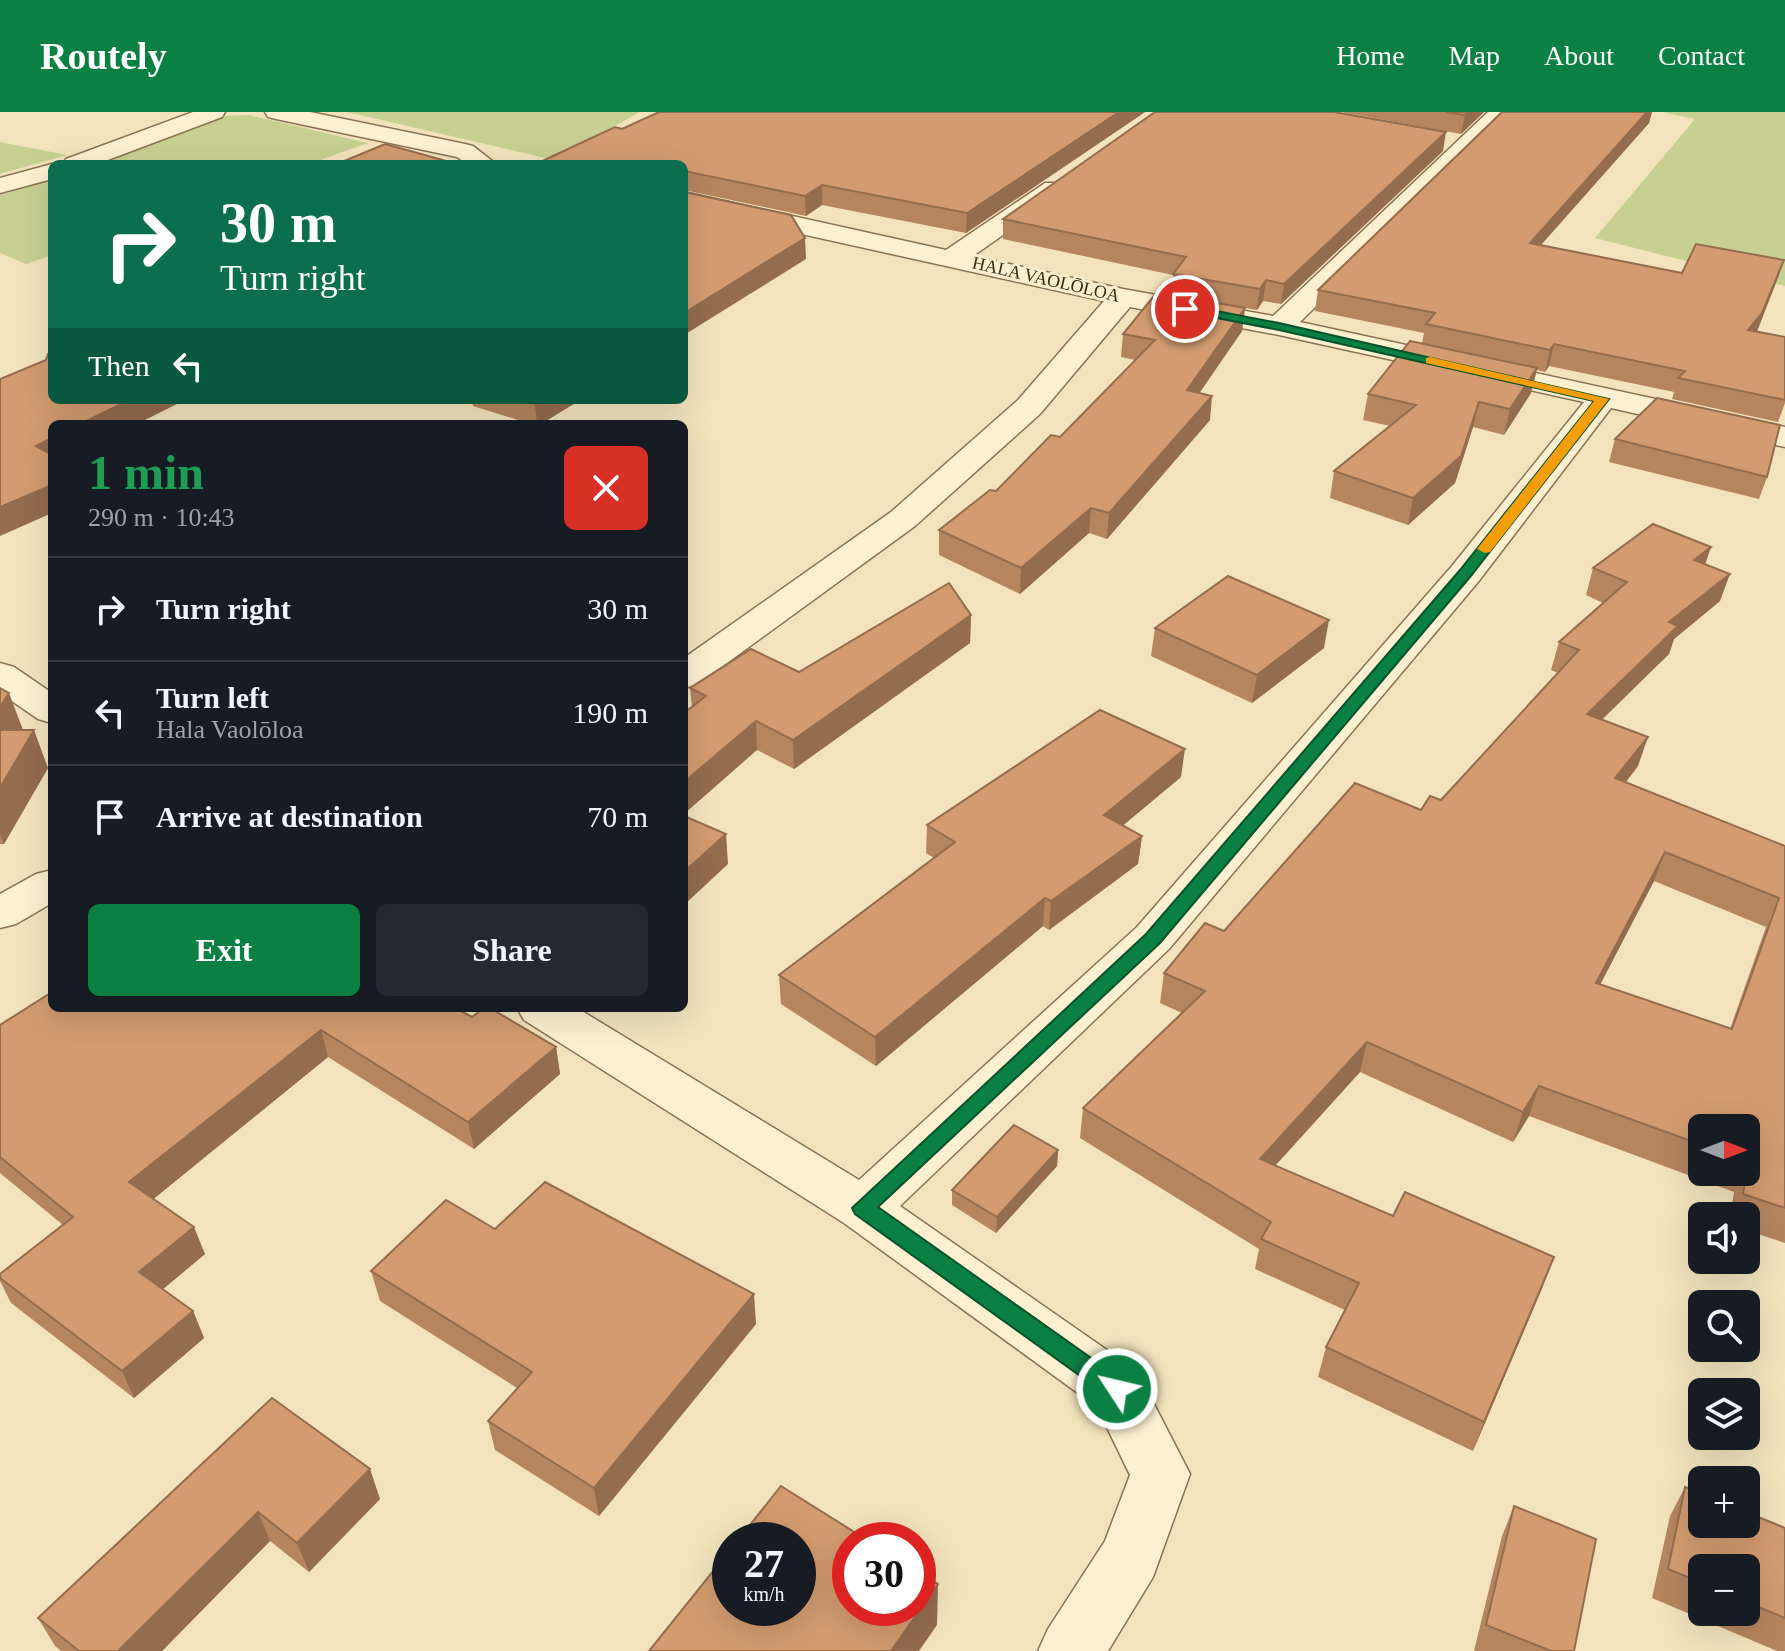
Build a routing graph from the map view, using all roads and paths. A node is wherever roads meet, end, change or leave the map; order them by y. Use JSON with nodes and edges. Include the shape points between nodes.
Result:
{"nodes":[{"id":1,"x":214,"y":112,"type":"edge"},
{"id":2,"x":276,"y":112,"type":"edge"},
{"id":3,"x":1501,"y":112,"type":"edge"},
{"id":4,"x":1437,"y":139,"type":"edge"},
{"id":5,"x":1468,"y":145,"type":"junction"},
{"id":6,"x":86,"y":160,"type":"edge"},
{"id":7,"x":478,"y":160,"type":"edge"},
{"id":8,"x":48,"y":172,"type":"edge"},
{"id":9,"x":1077,"y":172,"type":"edge"},
{"id":10,"x":0,"y":186,"type":"edge"},
{"id":11,"x":688,"y":201,"type":"edge"},
{"id":12,"x":952,"y":258,"type":"junction"},
{"id":13,"x":1123,"y":297,"type":"junction"},
{"id":14,"x":1279,"y":326,"type":"junction"},
{"id":15,"x":1602,"y":399,"type":"junction"},
{"id":16,"x":1785,"y":437,"type":"edge"},
{"id":17,"x":688,"y":673,"type":"edge"},
{"id":18,"x":0,"y":675,"type":"edge"},
{"id":19,"x":48,"y":708,"type":"edge"},
{"id":20,"x":48,"y":886,"type":"edge"},
{"id":21,"x":0,"y":913,"type":"edge"},
{"id":22,"x":547,"y":1012,"type":"edge"},
{"id":23,"x":863,"y":1208,"type":"junction"},
{"id":24,"x":1071,"y":1651,"type":"edge"}],
"edges":[{"from":1,"to":6,"type":"street"},
{"from":2,"to":7,"type":"street","via":[[465,151]]},
{"from":3,"to":5,"type":"street"},
{"from":4,"to":5,"type":"street"},
{"from":5,"to":14,"type":"street"},
{"from":8,"to":10,"type":"street"},
{"from":9,"to":12,"type":"street"},
{"from":11,"to":12,"type":"street","name":"HALA VAOLŌLOA"},
{"from":12,"to":13,"type":"street","name":"HALA VAOLŌLOA"},
{"from":13,"to":14,"type":"street","name":"HALA VAOLŌLOA"},
{"from":13,"to":17,"type":"street","via":[[1029,407],[903,519]]},
{"from":14,"to":15,"type":"street","name":"HALA VAOLŌLOA"},
{"from":15,"to":16,"type":"street","name":"HALA VAOLŌLOA"},
{"from":15,"to":23,"type":"street","via":[[1465,574],[1153,938]]},
{"from":18,"to":19,"type":"street"},
{"from":20,"to":21,"type":"street"},
{"from":22,"to":23,"type":"street"},
{"from":23,"to":24,"type":"street","via":[[1117,1389],[1160,1474],[1131,1556]]}]}
